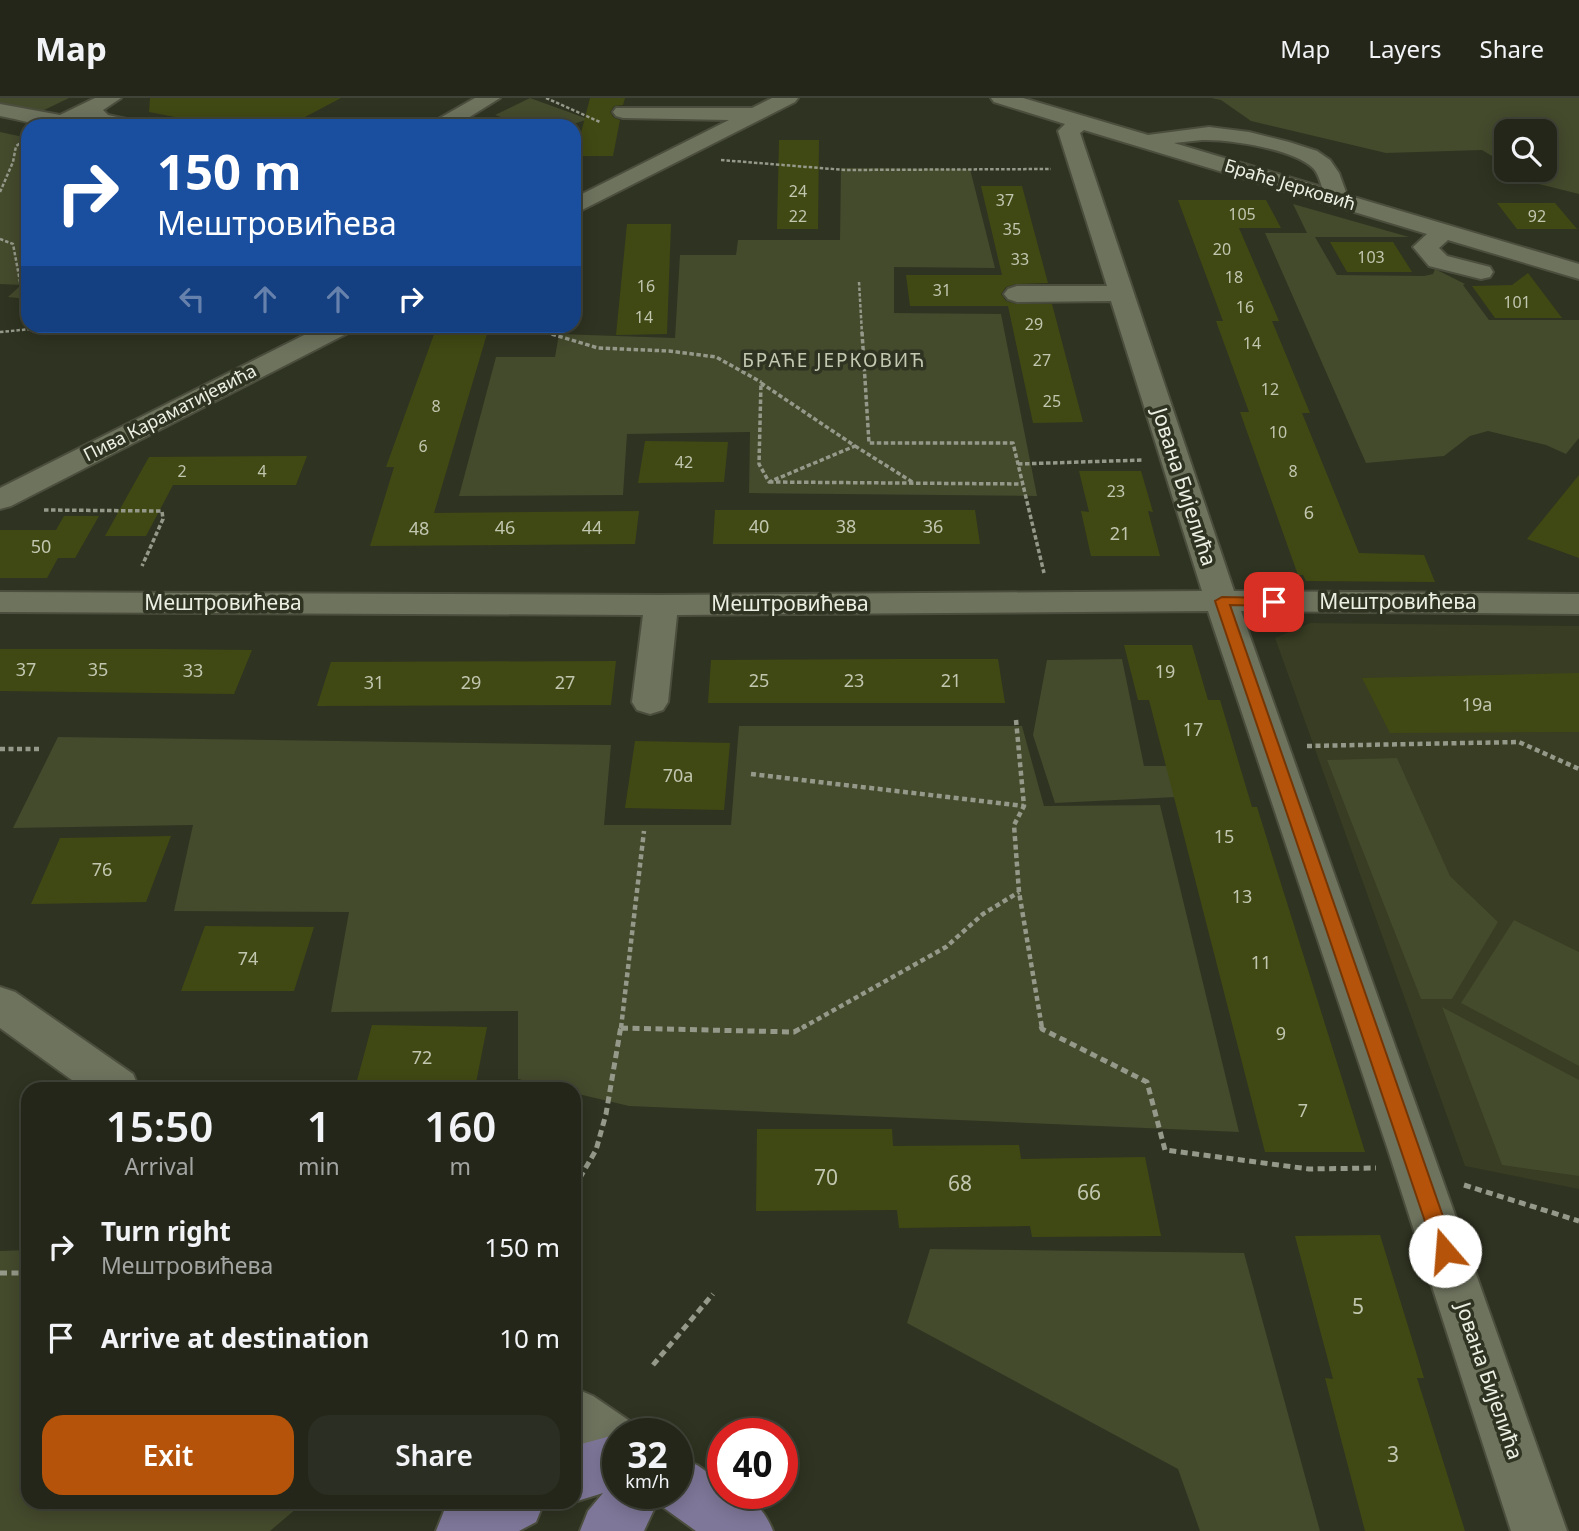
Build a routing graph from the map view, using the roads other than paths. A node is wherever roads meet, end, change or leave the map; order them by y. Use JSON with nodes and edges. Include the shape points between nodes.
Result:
{"nodes":[{"id":1,"x":111,"y":98,"type":"edge"},
{"id":2,"x":489,"y":98,"type":"edge"},
{"id":3,"x":788,"y":98,"type":"edge"},
{"id":4,"x":1001,"y":98,"type":"edge"},
{"id":5,"x":89,"y":109,"type":"junction"},
{"id":6,"x":0,"y":110,"type":"edge"},
{"id":7,"x":623,"y":112,"type":"dead end"},
{"id":8,"x":755,"y":114,"type":"junction"},
{"id":9,"x":38,"y":119,"type":"edge"},
{"id":10,"x":69,"y":119,"type":"edge"},
{"id":11,"x":100,"y":119,"type":"edge"},
{"id":12,"x":452,"y":119,"type":"edge"},
{"id":13,"x":1081,"y":122,"type":"junction"},
{"id":14,"x":1140,"y":139,"type":"junction"},
{"id":15,"x":1336,"y":199,"type":"junction"},
{"id":16,"x":581,"y":203,"type":"edge"},
{"id":17,"x":1444,"y":232,"type":"junction"},
{"id":18,"x":1481,"y":272,"type":"dead end"},
{"id":19,"x":1579,"y":272,"type":"edge"},
{"id":20,"x":1121,"y":293,"type":"junction"},
{"id":21,"x":1017,"y":294,"type":"dead end"},
{"id":22,"x":327,"y":333,"type":"edge"},
{"id":23,"x":0,"y":500,"type":"edge"},
{"id":24,"x":1222,"y":601,"type":"junction"},
{"id":25,"x":0,"y":602,"type":"edge"},
{"id":26,"x":1579,"y":604,"type":"edge"},
{"id":27,"x":661,"y":605,"type":"junction"},
{"id":28,"x":650,"y":702,"type":"dead end"},
{"id":29,"x":0,"y":1004,"type":"edge"},
{"id":30,"x":109,"y":1082,"type":"edge"},
{"id":31,"x":581,"y":1420,"type":"edge"},
{"id":32,"x":602,"y":1434,"type":"edge"},
{"id":33,"x":602,"y":1466,"type":"edge"},
{"id":34,"x":581,"y":1472,"type":"edge"},
{"id":35,"x":693,"y":1496,"type":"edge"},
{"id":36,"x":463,"y":1509,"type":"edge"},
{"id":37,"x":503,"y":1509,"type":"edge"},
{"id":38,"x":625,"y":1509,"type":"edge"},
{"id":39,"x":446,"y":1531,"type":"edge"},
{"id":40,"x":464,"y":1531,"type":"edge"},
{"id":41,"x":608,"y":1531,"type":"edge"},
{"id":42,"x":745,"y":1531,"type":"edge"},
{"id":43,"x":1539,"y":1531,"type":"edge"}],
"edges":[{"from":1,"to":5,"type":"street"},
{"from":2,"to":12,"type":"street"},
{"from":3,"to":8,"type":"street"},
{"from":4,"to":13,"type":"street","name":"Браће Јерковић"},
{"from":5,"to":10,"type":"street"},
{"from":5,"to":11,"type":"street"},
{"from":6,"to":9,"type":"street"},
{"from":7,"to":8,"type":"street"},
{"from":8,"to":16,"type":"street"},
{"from":13,"to":14,"type":"street","name":"Браће Јерковић"},
{"from":13,"to":20,"type":"street","name":"Јована Бијелића","via":[[1069,131]]},
{"from":14,"to":15,"type":"street","name":"Браће Јерковић"},
{"from":14,"to":15,"type":"street","via":[[1231,134],[1304,154],[1327,171]]},
{"from":15,"to":17,"type":"street","name":"Браће Јерковић"},
{"from":17,"to":18,"type":"street","via":[[1425,247],[1438,261]]},
{"from":17,"to":19,"type":"street","name":"Браће Јерковић"},
{"from":20,"to":21,"type":"street"},
{"from":20,"to":24,"type":"street","name":"Јована Бијелића"},
{"from":22,"to":23,"type":"street","name":"Пива Караматијевића"},
{"from":24,"to":26,"type":"street","name":"Мештровићева"},
{"from":24,"to":27,"type":"street","name":"Мештровићева"},
{"from":24,"to":43,"type":"street","name":"Јована Бијелића"},
{"from":25,"to":27,"type":"street","name":"Мештровићева"},
{"from":27,"to":28,"type":"street"},
{"from":29,"to":30,"type":"street"},
{"from":31,"to":32,"type":"street"},
{"from":33,"to":34,"type":"main road"},
{"from":35,"to":42,"type":"main road"},
{"from":36,"to":39,"type":"main road"},
{"from":37,"to":40,"type":"main road"},
{"from":38,"to":41,"type":"main road"}]}
